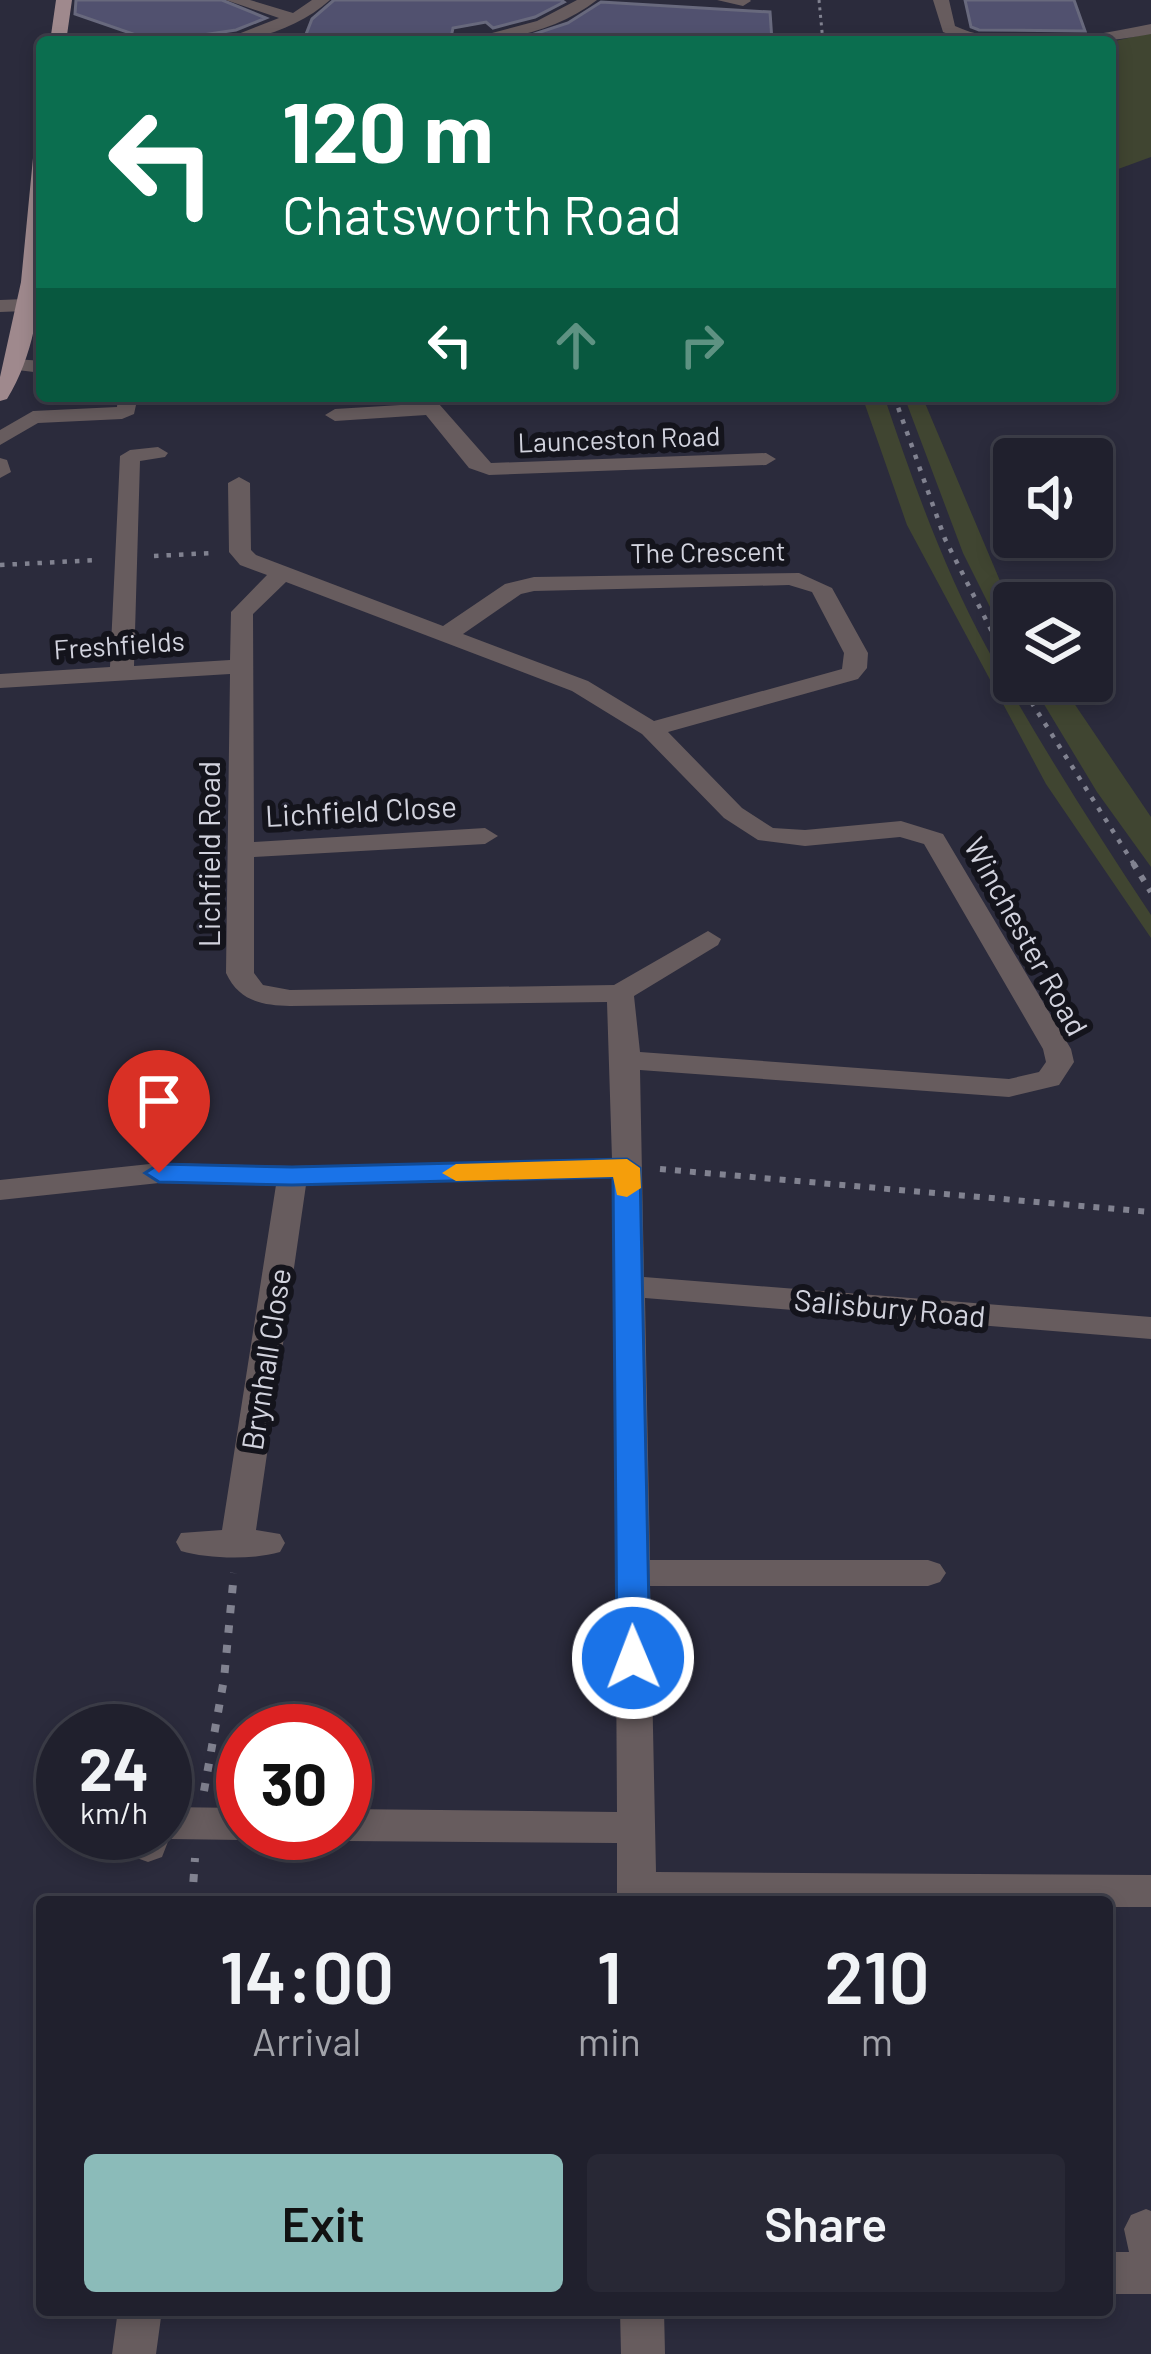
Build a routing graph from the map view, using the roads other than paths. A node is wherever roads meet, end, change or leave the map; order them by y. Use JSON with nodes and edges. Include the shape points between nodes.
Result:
{"nodes":[{"id":1,"x":64,"y":0,"type":"edge"},
{"id":2,"x":233,"y":0,"type":"edge"},
{"id":3,"x":322,"y":0,"type":"edge"},
{"id":4,"x":589,"y":0,"type":"edge"},
{"id":5,"x":725,"y":0,"type":"edge"},
{"id":6,"x":941,"y":0,"type":"edge"},
{"id":7,"x":743,"y":2,"type":"edge"},
{"id":8,"x":295,"y":18,"type":"junction"},
{"id":9,"x":525,"y":29,"type":"junction"},
{"id":10,"x":1151,"y":29,"type":"edge"},
{"id":11,"x":251,"y":35,"type":"junction"},
{"id":12,"x":59,"y":36,"type":"edge"},
{"id":13,"x":247,"y":36,"type":"edge"},
{"id":14,"x":254,"y":36,"type":"edge"},
{"id":15,"x":493,"y":36,"type":"edge"},
{"id":16,"x":537,"y":36,"type":"edge"},
{"id":17,"x":966,"y":36,"type":"edge"},
{"id":18,"x":1116,"y":36,"type":"edge"},
{"id":19,"x":36,"y":221,"type":"edge"},
{"id":20,"x":25,"y":305,"type":"junction"},
{"id":21,"x":0,"y":306,"type":"edge"},
{"id":22,"x":16,"y":365,"type":"junction"},
{"id":23,"x":36,"y":367,"type":"edge"},
{"id":24,"x":0,"y":395,"type":"edge"},
{"id":25,"x":49,"y":402,"type":"edge"},
{"id":26,"x":128,"y":402,"type":"edge"},
{"id":27,"x":426,"y":403,"type":"edge"},
{"id":28,"x":332,"y":415,"type":"dead end"},
{"id":29,"x":33,"y":417,"type":"junction"},
{"id":30,"x":0,"y":439,"type":"edge"},
{"id":31,"x":158,"y":453,"type":"dead end"},
{"id":32,"x":777,"y":459,"type":"dead end"},
{"id":33,"x":239,"y":483,"type":"dead end"},
{"id":34,"x":280,"y":575,"type":"junction"},
{"id":35,"x":447,"y":634,"type":"junction"},
{"id":36,"x":242,"y":666,"type":"junction"},
{"id":37,"x":122,"y":674,"type":"junction"},
{"id":38,"x":0,"y":681,"type":"edge"},
{"id":39,"x":651,"y":729,"type":"junction"},
{"id":40,"x":485,"y":834,"type":"dead end"},
{"id":41,"x":241,"y":850,"type":"junction"},
{"id":42,"x":708,"y":939,"type":"dead end"},
{"id":43,"x":620,"y":993,"type":"junction"},
{"id":44,"x":626,"y":1060,"type":"junction"},
{"id":45,"x":627,"y":1168,"type":"junction"},
{"id":46,"x":292,"y":1176,"type":"junction"},
{"id":47,"x":0,"y":1190,"type":"edge"},
{"id":48,"x":628,"y":1286,"type":"junction"},
{"id":49,"x":1151,"y":1328,"type":"edge"},
{"id":50,"x":193,"y":1541,"type":"dead end"},
{"id":51,"x":632,"y":1573,"type":"junction"},
{"id":52,"x":928,"y":1573,"type":"dead end"},
{"id":53,"x":372,"y":1825,"type":"edge"},
{"id":54,"x":636,"y":1828,"type":"junction"},
{"id":55,"x":1151,"y":1891,"type":"edge"},
{"id":56,"x":637,"y":1895,"type":"edge"},
{"id":57,"x":1113,"y":2273,"type":"edge"},
{"id":58,"x":1151,"y":2273,"type":"edge"},
{"id":59,"x":139,"y":2316,"type":"edge"},
{"id":60,"x":642,"y":2316,"type":"edge"},
{"id":61,"x":134,"y":2354,"type":"edge"},
{"id":62,"x":643,"y":2354,"type":"edge"}],
"edges":[{"from":1,"to":12,"type":"main road"},
{"from":2,"to":8,"type":"street"},
{"from":3,"to":8,"type":"street"},
{"from":4,"to":9,"type":"street"},
{"from":5,"to":7,"type":"street"},
{"from":6,"to":17,"type":"street","via":[[948,29]]},
{"from":8,"to":11,"type":"street"},
{"from":9,"to":15,"type":"street"},
{"from":9,"to":16,"type":"street"},
{"from":10,"to":18,"type":"street"},
{"from":11,"to":13,"type":"street"},
{"from":11,"to":14,"type":"street"},
{"from":19,"to":20,"type":"main road"},
{"from":20,"to":21,"type":"street"},
{"from":20,"to":22,"type":"main road"},
{"from":22,"to":23,"type":"street"},
{"from":22,"to":24,"type":"main road"},
{"from":25,"to":29,"type":"street"},
{"from":26,"to":29,"type":"street","via":[[122,413]]},
{"from":27,"to":28,"type":"street","name":"Launceston Road"},
{"from":27,"to":32,"type":"street","name":"Launceston Road","via":[[489,469]]},
{"from":29,"to":30,"type":"street"},
{"from":31,"to":37,"type":"street","via":[[130,456]]},
{"from":33,"to":34,"type":"street","name":"Winchester Road","via":[[240,551]]},
{"from":34,"to":35,"type":"street","name":"Winchester Road"},
{"from":34,"to":36,"type":"street","name":"Lichfield Road","via":[[242,612]]},
{"from":35,"to":39,"type":"street","name":"Winchester Road","via":[[550,672]]},
{"from":35,"to":39,"type":"street","name":"The Crescent","via":[[513,589],[534,584],[791,578],[821,587],[856,653],[850,674]]},
{"from":36,"to":37,"type":"street","name":"Freshfields"},
{"from":36,"to":41,"type":"street","name":"Lichfield Road"},
{"from":37,"to":38,"type":"street","name":"Freshfields"},
{"from":39,"to":44,"type":"street","name":"Winchester Road","via":[[734,813],[767,835],[901,829],[934,839],[1060,1062],[1049,1079],[1009,1088]]},
{"from":40,"to":41,"type":"street","name":"Lichfield Close"},
{"from":41,"to":43,"type":"street","name":"Lichfield Road","via":[[240,973],[254,993]]},
{"from":42,"to":43,"type":"street"},
{"from":43,"to":44,"type":"street"},
{"from":44,"to":45,"type":"street"},
{"from":45,"to":46,"type":"street"},
{"from":45,"to":48,"type":"street"},
{"from":46,"to":47,"type":"street","via":[[159,1173]]},
{"from":46,"to":50,"type":"street","name":"Brynhall Close","via":[[253,1542]]},
{"from":48,"to":49,"type":"street","name":"Salisbury Road"},
{"from":48,"to":51,"type":"street"},
{"from":51,"to":52,"type":"street"},
{"from":51,"to":54,"type":"street"},
{"from":53,"to":54,"type":"street"},
{"from":54,"to":56,"type":"street"},
{"from":55,"to":56,"type":"street"},
{"from":57,"to":58,"type":"street"},
{"from":59,"to":61,"type":"street"},
{"from":60,"to":62,"type":"street"}]}
